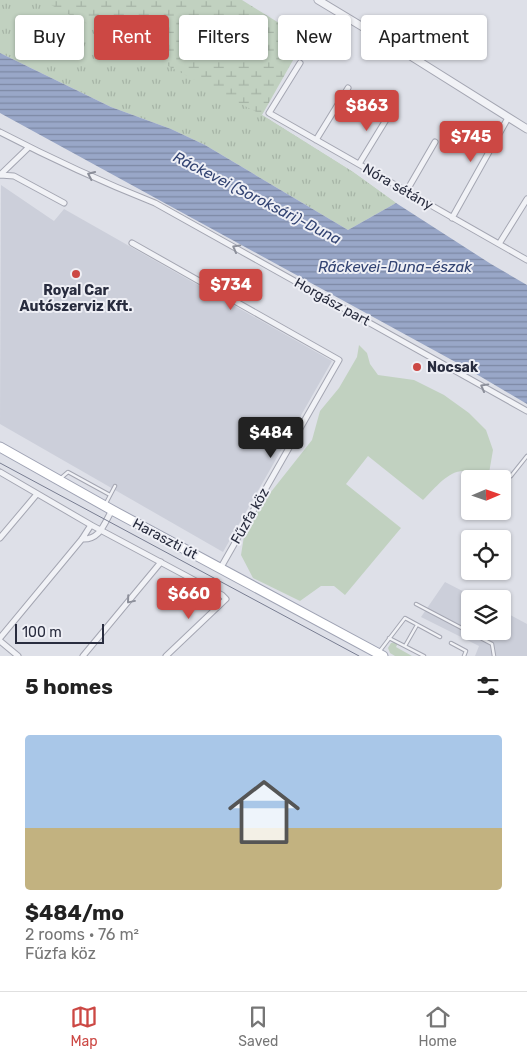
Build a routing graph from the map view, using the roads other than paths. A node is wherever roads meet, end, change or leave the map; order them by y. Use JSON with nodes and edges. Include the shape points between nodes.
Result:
{"nodes":[{"id":1,"x":318,"y":0,"type":"edge"},
{"id":2,"x":300,"y":64,"type":"dead end"},
{"id":3,"x":348,"y":88,"type":"dead end"},
{"id":4,"x":392,"y":110,"type":"dead end"},
{"id":5,"x":508,"y":118,"type":"junction"},
{"id":6,"x":527,"y":129,"type":"edge"},
{"id":7,"x":0,"y":132,"type":"edge"},
{"id":8,"x":316,"y":140,"type":"junction"},
{"id":9,"x":435,"y":142,"type":"dead end"},
{"id":10,"x":29,"y":147,"type":"junction"},
{"id":11,"x":359,"y":164,"type":"junction"},
{"id":12,"x":0,"y":175,"type":"edge"},
{"id":13,"x":406,"y":192,"type":"junction"},
{"id":14,"x":527,"y":199,"type":"edge"},
{"id":15,"x":64,"y":203,"type":"dead end"},
{"id":16,"x":452,"y":218,"type":"junction"},
{"id":17,"x":132,"y":243,"type":"dead end"},
{"id":18,"x":499,"y":244,"type":"junction"},
{"id":19,"x":527,"y":260,"type":"edge"},
{"id":20,"x":527,"y":411,"type":"edge"},
{"id":21,"x":0,"y":447,"type":"edge"},
{"id":22,"x":527,"y":456,"type":"edge"},
{"id":23,"x":0,"y":472,"type":"edge"},
{"id":24,"x":511,"y":476,"type":"dead end"},
{"id":25,"x":59,"y":481,"type":"junction"},
{"id":26,"x":115,"y":486,"type":"dead end"},
{"id":27,"x":37,"y":494,"type":"junction"},
{"id":28,"x":110,"y":494,"type":"junction"},
{"id":29,"x":108,"y":508,"type":"junction"},
{"id":30,"x":91,"y":525,"type":"junction"},
{"id":31,"x":101,"y":530,"type":"junction"},
{"id":32,"x":0,"y":538,"type":"edge"},
{"id":33,"x":82,"y":539,"type":"junction"},
{"id":34,"x":161,"y":562,"type":"junction"},
{"id":35,"x":220,"y":568,"type":"junction"},
{"id":36,"x":416,"y":604,"type":"dead end"},
{"id":37,"x":417,"y":625,"type":"junction"},
{"id":38,"x":440,"y":637,"type":"dead end"},
{"id":39,"x":389,"y":638,"type":"junction"},
{"id":40,"x":0,"y":639,"type":"edge"},
{"id":41,"x":451,"y":643,"type":"dead end"},
{"id":42,"x":405,"y":646,"type":"junction"},
{"id":43,"x":380,"y":654,"type":"edge"},
{"id":44,"x":18,"y":656,"type":"edge"},
{"id":45,"x":83,"y":656,"type":"edge"},
{"id":46,"x":166,"y":656,"type":"edge"},
{"id":47,"x":424,"y":656,"type":"edge"},
{"id":48,"x":464,"y":656,"type":"edge"},
{"id":49,"x":494,"y":656,"type":"edge"}],
"edges":[{"from":1,"to":5,"type":"street"},
{"from":2,"to":8,"type":"street","name":"Nóra sétány","via":[[269,113]]},
{"from":3,"to":8,"type":"street"},
{"from":4,"to":11,"type":"street"},
{"from":5,"to":6,"type":"street"},
{"from":5,"to":16,"type":"street"},
{"from":7,"to":10,"type":"street","name":"Horgász part"},
{"from":8,"to":11,"type":"street","name":"Nóra sétány"},
{"from":9,"to":13,"type":"street"},
{"from":10,"to":12,"type":"street"},
{"from":20,"to":10,"type":"street","name":"Horgász part","one_way":true,"via":[[155,202]]},
{"from":11,"to":13,"type":"street","name":"Nóra sétány"},
{"from":12,"to":15,"type":"street","via":[[14,176]]},
{"from":13,"to":16,"type":"street","name":"Nóra sétány"},
{"from":14,"to":18,"type":"street"},
{"from":16,"to":18,"type":"street","name":"Nóra sétány"},
{"from":17,"to":35,"type":"street","name":"Fűzfa köz","via":[[339,360]]},
{"from":18,"to":19,"type":"street","name":"Nóra sétány"},
{"from":21,"to":25,"type":"main road","name":"Haraszti út"},
{"from":22,"to":24,"type":"lane"},
{"from":23,"to":27,"type":"street","name":"Haraszti út"},
{"from":25,"to":28,"type":"lane","via":[[68,472]]},
{"from":25,"to":29,"type":"main road","name":"Haraszti út"},
{"from":26,"to":28,"type":"lane"},
{"from":27,"to":30,"type":"street","name":"Haraszti út"},
{"from":27,"to":32,"type":"street"},
{"from":28,"to":29,"type":"lane"},
{"from":29,"to":31,"type":"street"},
{"from":29,"to":35,"type":"main road","name":"Haraszti út"},
{"from":30,"to":31,"type":"street","name":"Haraszti út"},
{"from":30,"to":33,"type":"street"},
{"from":31,"to":33,"type":"street","via":[[93,538]]},
{"from":31,"to":34,"type":"street","name":"Haraszti út"},
{"from":33,"to":40,"type":"street"},
{"from":34,"to":45,"type":"street","one_way":true},
{"from":34,"to":46,"type":"street","name":"Haraszti út","via":[[226,599]]},
{"from":35,"to":43,"type":"main road","name":"Haraszti út"},
{"from":36,"to":49,"type":"lane","via":[[492,644]]},
{"from":37,"to":38,"type":"lane"},
{"from":37,"to":39,"type":"lane","via":[[405,618]]},
{"from":37,"to":42,"type":"lane"},
{"from":39,"to":42,"type":"lane"},
{"from":39,"to":43,"type":"lane"},
{"from":40,"to":44,"type":"street"},
{"from":41,"to":48,"type":"lane","via":[[466,651]]},
{"from":42,"to":47,"type":"lane"}]}
